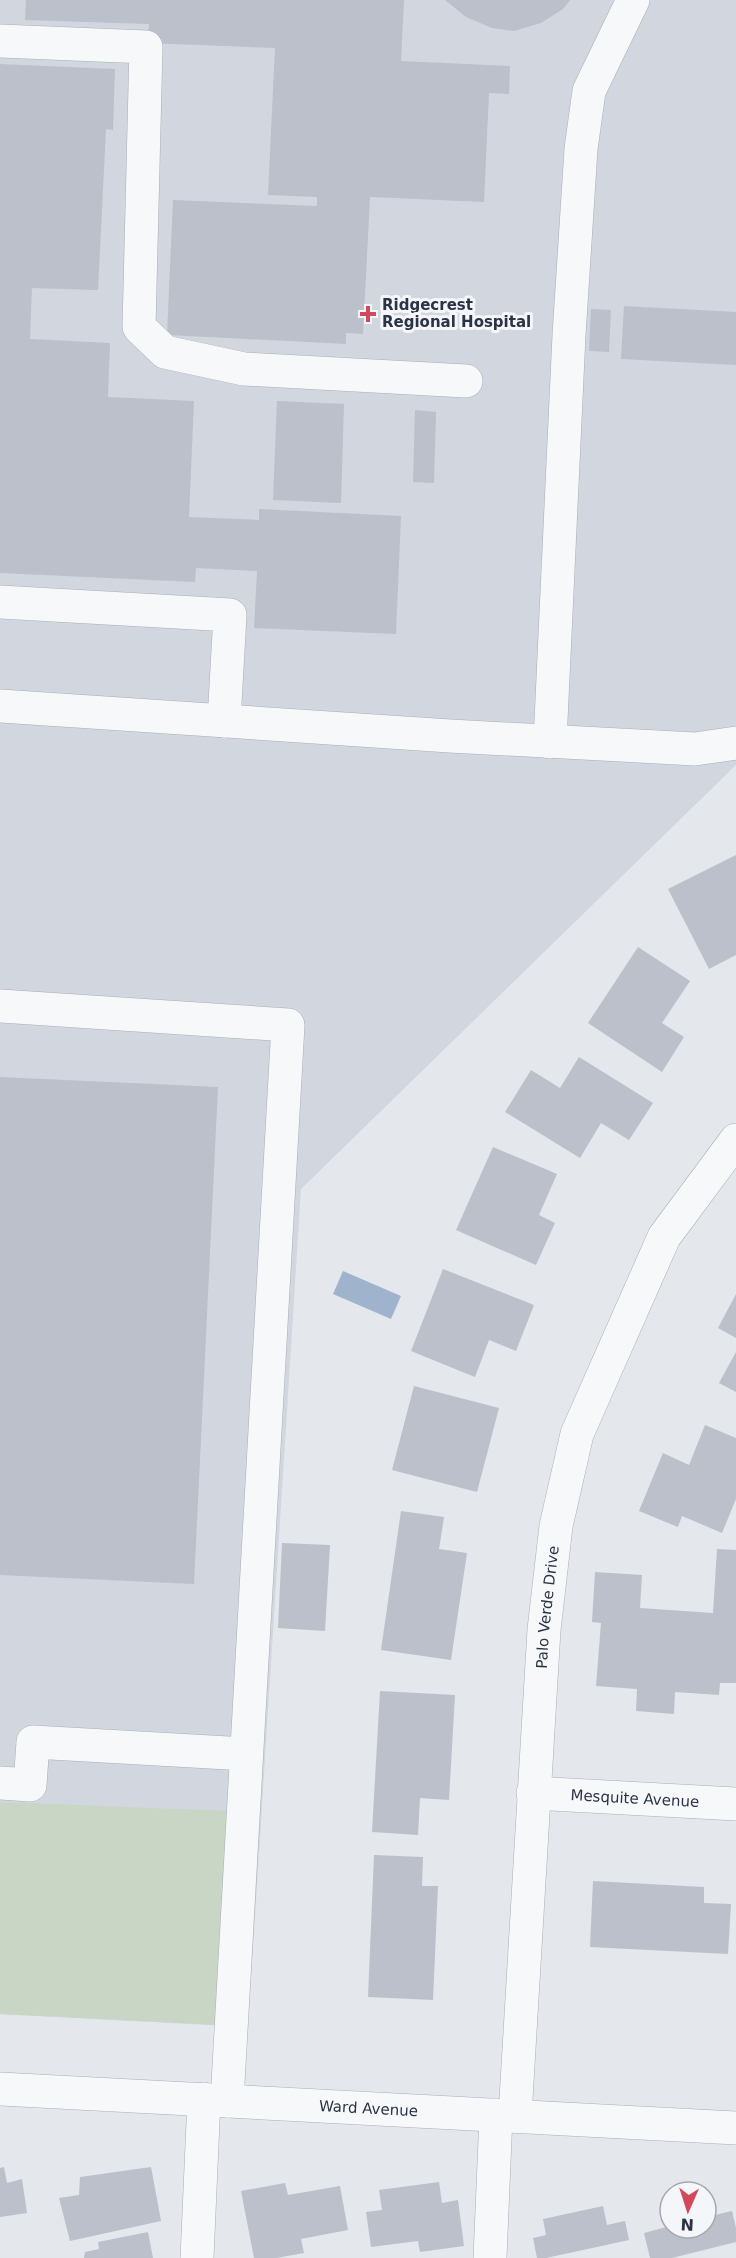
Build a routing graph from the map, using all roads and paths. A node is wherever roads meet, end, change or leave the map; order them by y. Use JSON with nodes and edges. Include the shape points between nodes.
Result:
{"nodes":[{"id":1,"x":633,"y":0,"type":"edge"},
{"id":2,"x":0,"y":41,"type":"edge"},
{"id":3,"x":466,"y":381,"type":"dead end"},
{"id":4,"x":0,"y":602,"type":"edge"},
{"id":5,"x":0,"y":706,"type":"edge"},
{"id":6,"x":225,"y":721,"type":"junction"},
{"id":7,"x":550,"y":742,"type":"junction"},
{"id":8,"x":736,"y":743,"type":"edge"},
{"id":9,"x":0,"y":1006,"type":"edge"},
{"id":10,"x":736,"y":1140,"type":"edge"},
{"id":11,"x":246,"y":1754,"type":"junction"},
{"id":12,"x":0,"y":1783,"type":"edge"},
{"id":13,"x":533,"y":1793,"type":"junction"},
{"id":14,"x":736,"y":1804,"type":"edge"},
{"id":15,"x":0,"y":2089,"type":"edge"},
{"id":16,"x":215,"y":2100,"type":"junction"},
{"id":17,"x":506,"y":2116,"type":"junction"},
{"id":18,"x":736,"y":2128,"type":"edge"},
{"id":19,"x":197,"y":2258,"type":"edge"},
{"id":20,"x":490,"y":2258,"type":"edge"}],
"edges":[{"from":1,"to":7,"type":"street","via":[[589,91],[580,149]]},
{"from":2,"to":3,"type":"street","via":[[146,47],[139,327],[165,352],[244,369]]},
{"from":4,"to":6,"type":"street","via":[[230,615]]},
{"from":5,"to":6,"type":"street"},
{"from":6,"to":7,"type":"street"},
{"from":7,"to":8,"type":"street","via":[[695,749]]},
{"from":9,"to":11,"type":"street","via":[[288,1025]]},
{"from":10,"to":13,"type":"street","name":"Palo Verde Drive","via":[[664,1237],[577,1434],[556,1526],[544,1630]]},
{"from":11,"to":12,"type":"street","via":[[33,1742],[30,1785]]},
{"from":11,"to":16,"type":"street"},
{"from":13,"to":14,"type":"street","name":"Mesquite Avenue"},
{"from":13,"to":17,"type":"street","name":"Palo Verde Drive"},
{"from":15,"to":16,"type":"street","name":"Ward Avenue"},
{"from":16,"to":17,"type":"street","name":"Ward Avenue"},
{"from":16,"to":19,"type":"street"},
{"from":17,"to":18,"type":"street","name":"Ward Avenue"},
{"from":17,"to":20,"type":"street","name":"Palo Verde Drive"}]}
